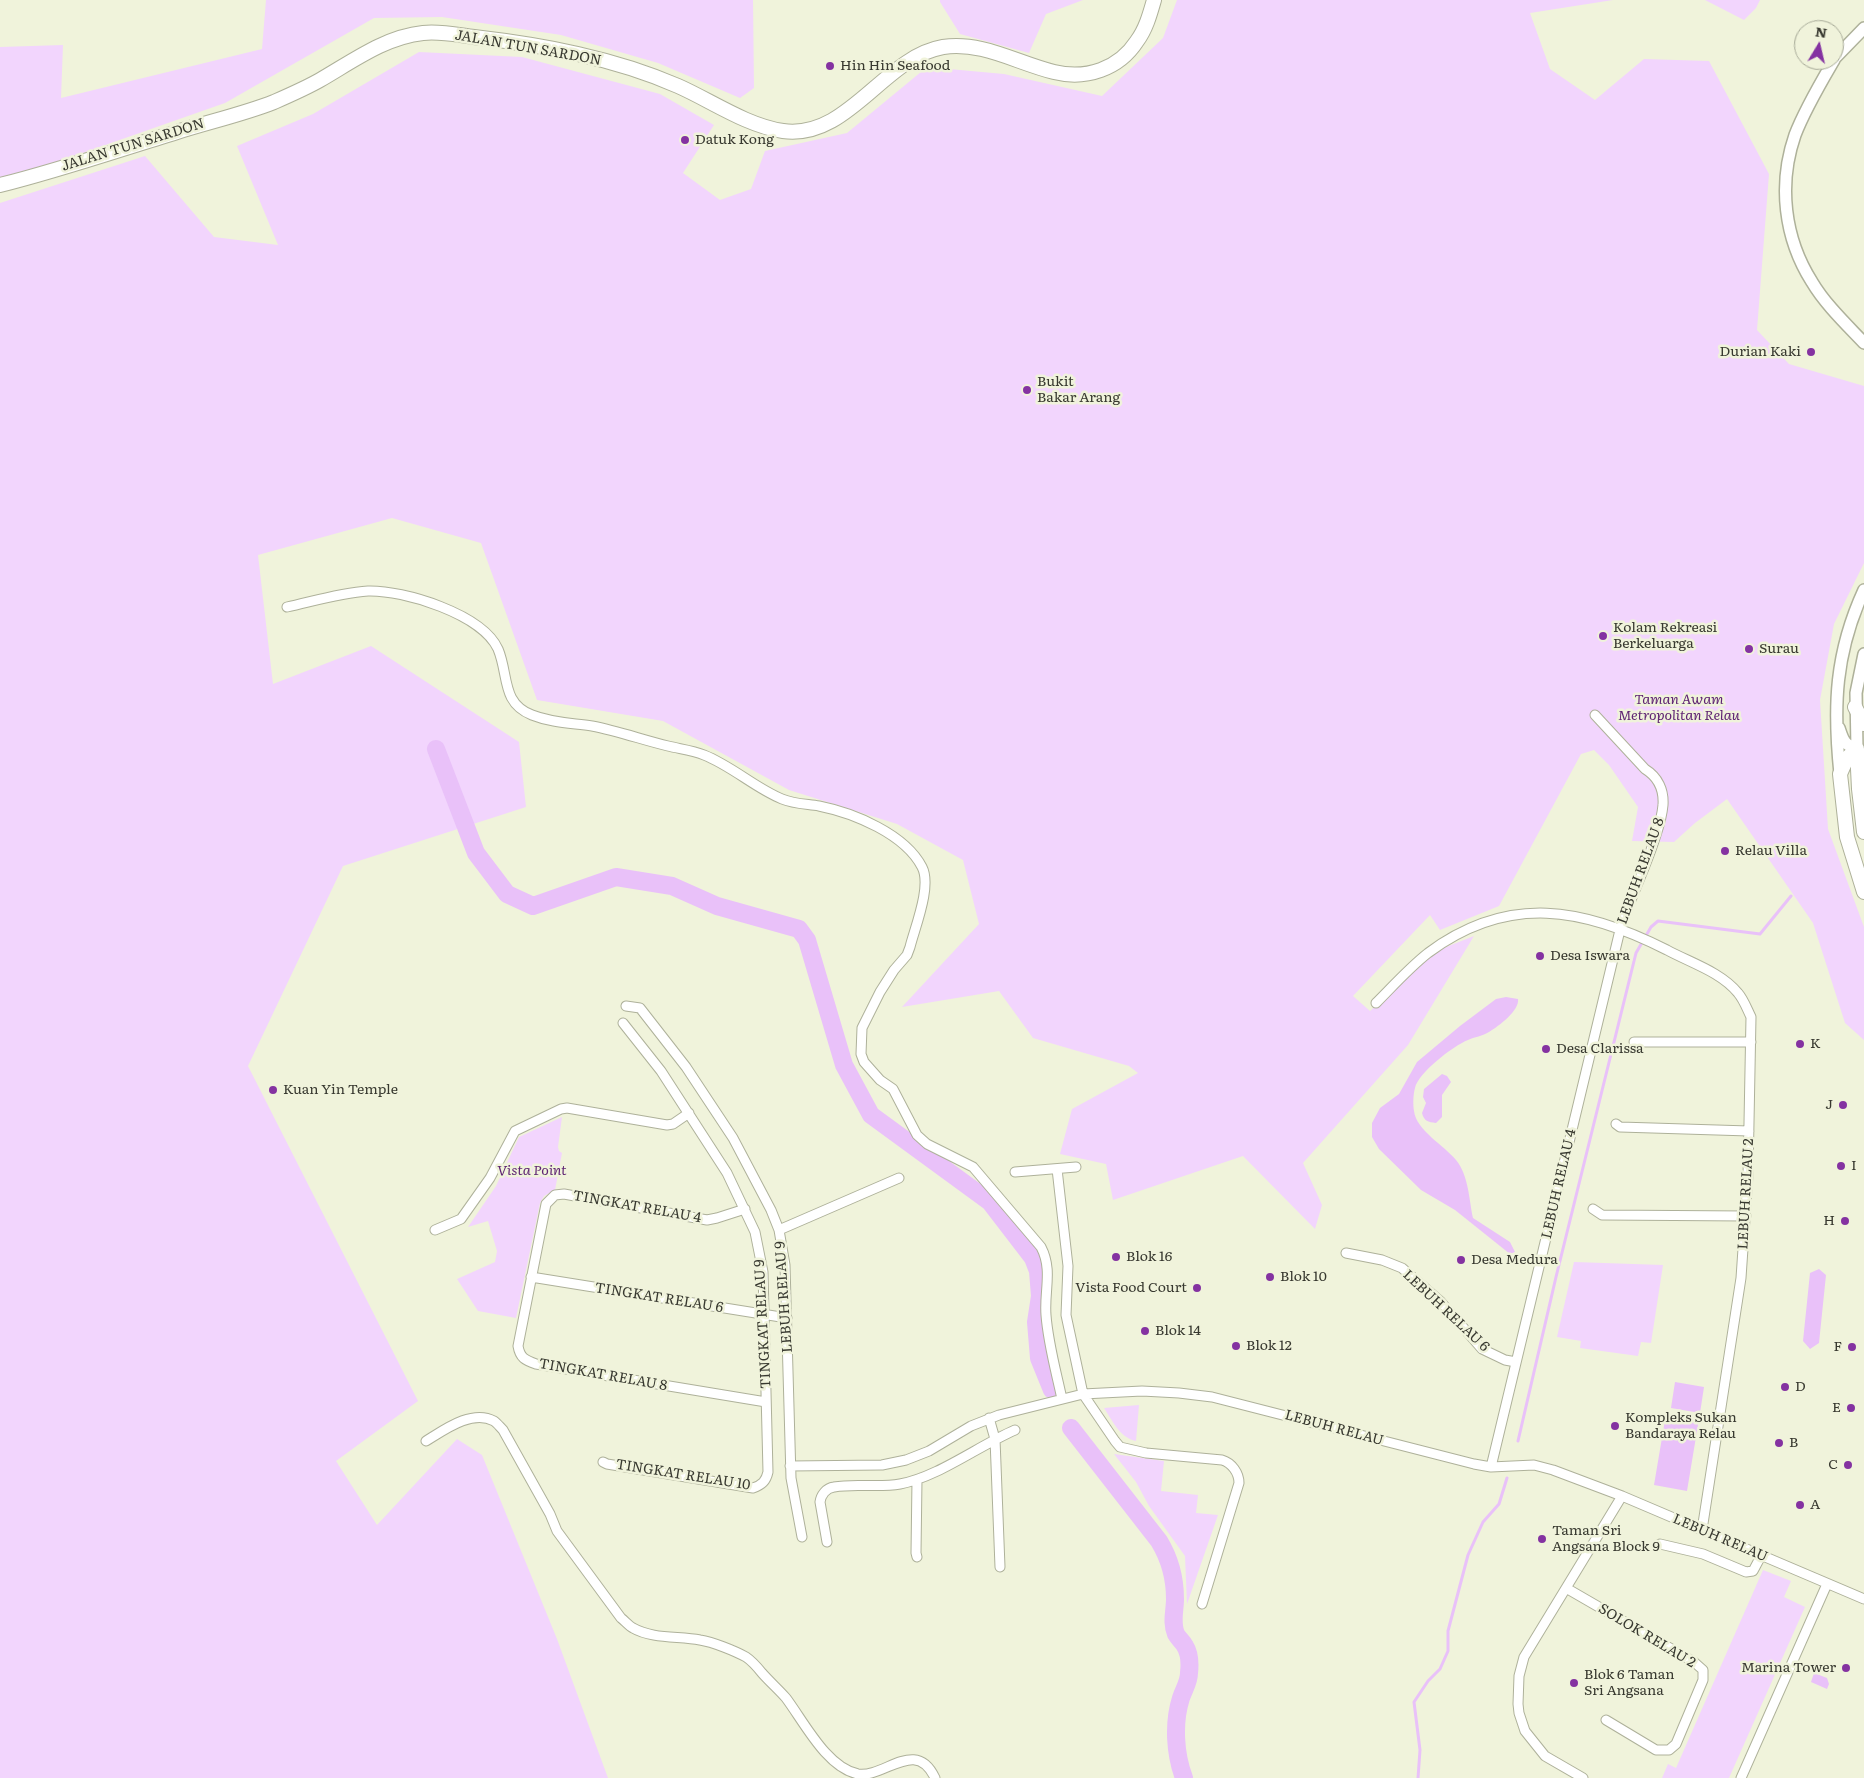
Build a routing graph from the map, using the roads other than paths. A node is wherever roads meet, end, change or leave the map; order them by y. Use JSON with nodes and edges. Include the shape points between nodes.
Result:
{"nodes":[{"id":1,"x":1154,"y":0,"type":"edge"},
{"id":2,"x":1864,"y":28,"type":"edge"},
{"id":3,"x":1844,"y":48,"type":"edge"},
{"id":4,"x":1828,"y":70,"type":"edge"},
{"id":5,"x":0,"y":186,"type":"edge"},
{"id":6,"x":1864,"y":343,"type":"edge"},
{"id":7,"x":1864,"y":590,"type":"edge"},
{"id":8,"x":287,"y":607,"type":"dead end"},
{"id":9,"x":1864,"y":654,"type":"edge"},
{"id":10,"x":1855,"y":707,"type":"junction"},
{"id":11,"x":1595,"y":714,"type":"dead end"},
{"id":12,"x":1836,"y":719,"type":"junction"},
{"id":13,"x":1864,"y":724,"type":"edge"},
{"id":14,"x":1860,"y":748,"type":"edge"},
{"id":15,"x":1840,"y":774,"type":"junction"},
{"id":16,"x":1861,"y":783,"type":"edge"},
{"id":17,"x":1864,"y":832,"type":"edge"},
{"id":18,"x":1864,"y":892,"type":"edge"},
{"id":19,"x":1620,"y":930,"type":"junction"},
{"id":20,"x":1376,"y":1002,"type":"dead end"},
{"id":21,"x":626,"y":1006,"type":"dead end"},
{"id":22,"x":623,"y":1023,"type":"dead end"},
{"id":23,"x":1634,"y":1042,"type":"dead end"},
{"id":24,"x":1751,"y":1042,"type":"junction"},
{"id":25,"x":689,"y":1113,"type":"junction"},
{"id":26,"x":1616,"y":1124,"type":"dead end"},
{"id":27,"x":1749,"y":1131,"type":"junction"},
{"id":28,"x":1076,"y":1167,"type":"dead end"},
{"id":29,"x":1057,"y":1169,"type":"junction"},
{"id":30,"x":1015,"y":1172,"type":"dead end"},
{"id":31,"x":899,"y":1178,"type":"dead end"},
{"id":32,"x":745,"y":1209,"type":"junction"},
{"id":33,"x":1593,"y":1209,"type":"dead end"},
{"id":34,"x":1746,"y":1216,"type":"junction"},
{"id":35,"x":435,"y":1230,"type":"dead end"},
{"id":36,"x":779,"y":1230,"type":"junction"},
{"id":37,"x":1346,"y":1254,"type":"dead end"},
{"id":38,"x":531,"y":1277,"type":"junction"},
{"id":39,"x":764,"y":1315,"type":"junction"},
{"id":40,"x":787,"y":1318,"type":"junction"},
{"id":41,"x":1516,"y":1362,"type":"junction"},
{"id":42,"x":1083,"y":1394,"type":"junction"},
{"id":43,"x":1062,"y":1399,"type":"junction"},
{"id":44,"x":766,"y":1402,"type":"junction"},
{"id":45,"x":988,"y":1418,"type":"junction"},
{"id":46,"x":1015,"y":1430,"type":"dead end"},
{"id":47,"x":995,"y":1439,"type":"junction"},
{"id":48,"x":426,"y":1441,"type":"dead end"},
{"id":49,"x":603,"y":1462,"type":"dead end"},
{"id":50,"x":790,"y":1466,"type":"junction"},
{"id":51,"x":1492,"y":1466,"type":"junction"},
{"id":52,"x":917,"y":1480,"type":"junction"},
{"id":53,"x":763,"y":1483,"type":"joint"},
{"id":54,"x":1622,"y":1496,"type":"junction"},
{"id":55,"x":1702,"y":1530,"type":"junction"},
{"id":56,"x":802,"y":1537,"type":"dead end"},
{"id":57,"x":827,"y":1542,"type":"dead end"},
{"id":58,"x":1660,"y":1544,"type":"dead end"},
{"id":59,"x":1761,"y":1556,"type":"junction"},
{"id":60,"x":917,"y":1557,"type":"dead end"},
{"id":61,"x":1000,"y":1567,"type":"dead end"},
{"id":62,"x":1827,"y":1584,"type":"junction"},
{"id":63,"x":1566,"y":1588,"type":"junction"},
{"id":64,"x":1864,"y":1599,"type":"edge"},
{"id":65,"x":1202,"y":1604,"type":"dead end"},
{"id":66,"x":1606,"y":1720,"type":"dead end"},
{"id":67,"x":1743,"y":1777,"type":"edge"},
{"id":68,"x":935,"y":1778,"type":"edge"},
{"id":69,"x":1583,"y":1778,"type":"edge"}],
"edges":[{"from":1,"to":5,"type":"main road","name":"JALAN TUN SARDON","via":[[1139,39],[1129,52],[1107,68],[1084,74],[1067,74],[990,51],[968,47],[942,48],[910,61],[841,115],[798,131],[782,131],[760,124],[676,85],[577,54],[429,32],[409,35],[385,42],[316,83],[271,103]]},
{"from":2,"to":3,"type":"main road"},
{"from":4,"to":6,"type":"main road","via":[[1795,135],[1786,183],[1786,211],[1798,256],[1812,283]]},
{"from":7,"to":12,"type":"main road","via":[[1844,645],[1837,684]]},
{"from":8,"to":43,"type":"street","via":[[370,591],[434,604],[464,617],[492,640],[499,650],[512,700],[528,714],[557,723],[606,729],[705,755],[784,800],[821,806],[857,818],[896,838],[909,849],[922,868],[925,889],[907,955],[880,992],[862,1028],[861,1054],[880,1080],[893,1089],[917,1135],[927,1144],[973,1167],[1042,1247],[1048,1269],[1048,1337]]},
{"from":9,"to":10,"type":"main road"},
{"from":10,"to":13,"type":"main road"},
{"from":10,"to":14,"type":"main road"},
{"from":11,"to":19,"type":"street","name":"LEBUH RELAU 8","via":[[1654,775],[1663,804],[1653,845]]},
{"from":12,"to":14,"type":"main road","via":[[1843,740],[1849,746]]},
{"from":12,"to":15,"type":"main road"},
{"from":14,"to":15,"type":"main road","via":[[1847,758]]},
{"from":14,"to":16,"type":"main road"},
{"from":15,"to":18,"type":"main road","via":[[1847,837]]},
{"from":16,"to":17,"type":"main road"},
{"from":19,"to":20,"type":"street","name":"LEBUH RELAU 8","via":[[1577,916],[1541,912],[1519,913],[1477,924],[1426,954]]},
{"from":19,"to":24,"type":"street","name":"LEBUH RELAU 2","via":[[1725,980],[1740,995],[1751,1017]]},
{"from":19,"to":41,"type":"street","name":"LEBUH RELAU 4"},
{"from":21,"to":36,"type":"street","name":"LEBUH RELAU 9","via":[[640,1008],[686,1067],[733,1138]]},
{"from":22,"to":25,"type":"street","name":"TINGKAT RELAU 9"},
{"from":23,"to":24,"type":"street"},
{"from":24,"to":27,"type":"street","name":"LEBUH RELAU 2"},
{"from":25,"to":32,"type":"street","name":"TINGKAT RELAU 9","via":[[727,1173]]},
{"from":25,"to":35,"type":"street","via":[[667,1125],[561,1109],[515,1131],[490,1178],[461,1219]]},
{"from":26,"to":27,"type":"street"},
{"from":27,"to":34,"type":"street","name":"LEBUH RELAU 2"},
{"from":28,"to":29,"type":"street"},
{"from":29,"to":30,"type":"street"},
{"from":29,"to":42,"type":"street","via":[[1068,1266],[1066,1315]]},
{"from":31,"to":36,"type":"street"},
{"from":32,"to":38,"type":"street","name":"TINGKAT RELAU 4","via":[[707,1220],[555,1195],[546,1204]]},
{"from":32,"to":39,"type":"street","name":"TINGKAT RELAU 9","via":[[755,1232],[763,1272]]},
{"from":33,"to":34,"type":"street","via":[[1602,1215]]},
{"from":34,"to":55,"type":"street","name":"LEBUH RELAU 2","via":[[1742,1278]]},
{"from":36,"to":40,"type":"street","name":"LEBUH RELAU 9"},
{"from":37,"to":41,"type":"street","name":"LEBUH RELAU 6","via":[[1382,1260],[1402,1268],[1441,1302],[1482,1349]]},
{"from":38,"to":39,"type":"street","name":"TINGKAT RELAU 6"},
{"from":38,"to":44,"type":"street","name":"TINGKAT RELAU 8","via":[[518,1346],[525,1360]]},
{"from":39,"to":40,"type":"street","name":"TINGKAT RELAU 6"},
{"from":39,"to":44,"type":"street","name":"TINGKAT RELAU 9"},
{"from":40,"to":50,"type":"street","name":"LEBUH RELAU 9"},
{"from":41,"to":51,"type":"street","name":"LEBUH RELAU 4"},
{"from":42,"to":43,"type":"street","name":"LEBUH RELAU"},
{"from":42,"to":51,"type":"street","name":"LEBUH RELAU","via":[[1142,1391],[1212,1397],[1456,1460]]},
{"from":42,"to":65,"type":"street","via":[[1120,1447],[1146,1453],[1222,1460],[1239,1475]]},
{"from":43,"to":45,"type":"street","name":"LEBUH RELAU"},
{"from":44,"to":53,"type":"street","name":"TINGKAT RELAU 9","via":[[768,1472]]},
{"from":45,"to":47,"type":"street"},
{"from":45,"to":50,"type":"street","name":"LEBUH RELAU","via":[[906,1460],[882,1464]]},
{"from":46,"to":47,"type":"street"},
{"from":47,"to":52,"type":"street"},
{"from":47,"to":61,"type":"street"},
{"from":48,"to":68,"type":"street","via":[[453,1424],[468,1419],[483,1418],[494,1422],[502,1430],[557,1531],[621,1618],[633,1628],[702,1640],[748,1658],[785,1697],[817,1743],[843,1767],[859,1774],[871,1773],[905,1760],[919,1761],[931,1769]]},
{"from":49,"to":53,"type":"street","name":"TINGKAT RELAU 10","via":[[753,1488]]},
{"from":50,"to":56,"type":"street","name":"LEBUH RELAU 9"},
{"from":51,"to":54,"type":"street","name":"LEBUH RELAU","via":[[1534,1465]]},
{"from":52,"to":57,"type":"street","via":[[882,1486],[833,1486],[824,1492],[820,1502]]},
{"from":52,"to":60,"type":"street"},
{"from":54,"to":55,"type":"street","name":"LEBUH RELAU"},
{"from":54,"to":63,"type":"street"},
{"from":55,"to":59,"type":"street","name":"LEBUH RELAU"},
{"from":58,"to":59,"type":"street","via":[[1702,1554],[1746,1572],[1753,1571]]},
{"from":59,"to":62,"type":"street","name":"LEBUH RELAU"},
{"from":62,"to":64,"type":"street","name":"LEBUH RELAU"},
{"from":62,"to":67,"type":"street"},
{"from":63,"to":66,"type":"street","name":"SOLOK RELAU 2","via":[[1703,1670],[1703,1680],[1676,1744],[1669,1750],[1656,1750]]},
{"from":63,"to":69,"type":"street","via":[[1524,1658],[1519,1676],[1518,1704],[1526,1731],[1545,1756]]}]}
